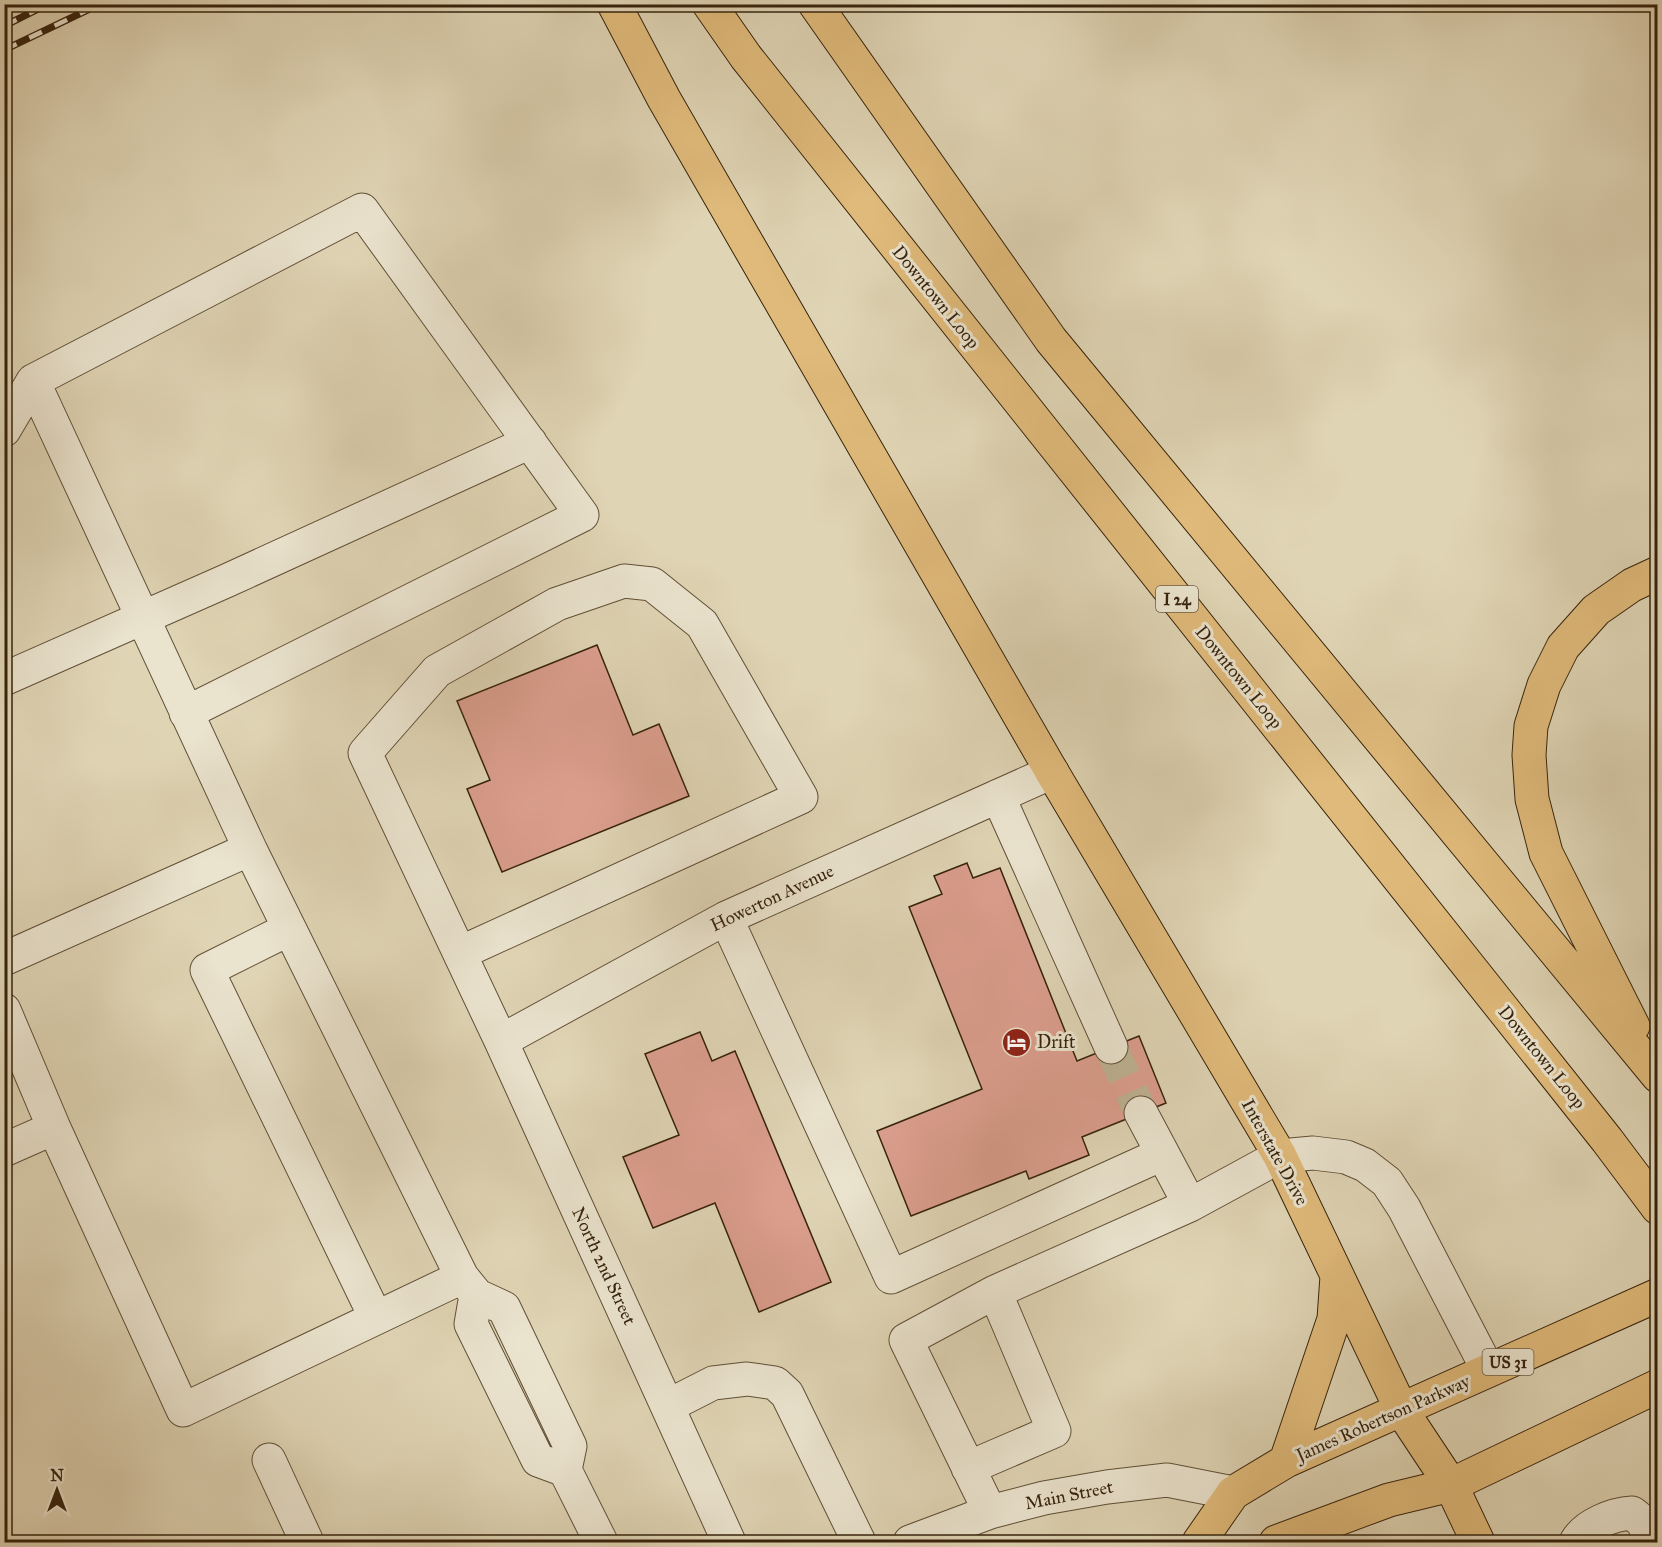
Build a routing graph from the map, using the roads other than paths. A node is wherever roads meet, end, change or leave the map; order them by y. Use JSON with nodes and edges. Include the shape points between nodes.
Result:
{"nodes":[{"id":1,"x":614,"y":4,"type":"edge"},
{"id":2,"x":709,"y":4,"type":"edge"},
{"id":3,"x":821,"y":12,"type":"edge"},
{"id":4,"x":33,"y":381,"type":"junction"},
{"id":5,"x":4,"y":430,"type":"edge"},
{"id":6,"x":530,"y":442,"type":"junction"},
{"id":7,"x":1658,"y":573,"type":"edge"},
{"id":8,"x":142,"y":618,"type":"junction"},
{"id":9,"x":4,"y":679,"type":"edge"},
{"id":10,"x":186,"y":713,"type":"junction"},
{"id":11,"x":1052,"y":772,"type":"junction"},
{"id":12,"x":998,"y":796,"type":"junction"},
{"id":13,"x":249,"y":849,"type":"junction"},
{"id":14,"x":726,"y":918,"type":"junction"},
{"id":15,"x":289,"y":929,"type":"junction"},
{"id":16,"x":460,"y":953,"type":"junction"},
{"id":17,"x":4,"y":959,"type":"edge"},
{"id":18,"x":4,"y":1010,"type":"edge"},
{"id":19,"x":501,"y":1041,"type":"junction"},
{"id":20,"x":1111,"y":1047,"type":"tunnel mouth"},
{"id":21,"x":1658,"y":1076,"type":"edge"},
{"id":22,"x":1142,"y":1113,"type":"tunnel mouth"},
{"id":23,"x":54,"y":1128,"type":"junction"},
{"id":24,"x":4,"y":1150,"type":"edge"},
{"id":25,"x":1162,"y":1154,"type":"junction"},
{"id":26,"x":1280,"y":1156,"type":"junction"},
{"id":27,"x":1190,"y":1205,"type":"junction"},
{"id":28,"x":1658,"y":1208,"type":"edge"},
{"id":29,"x":1338,"y":1275,"type":"junction"},
{"id":30,"x":469,"y":1286,"type":"junction"},
{"id":31,"x":995,"y":1292,"type":"junction"},
{"id":32,"x":1658,"y":1295,"type":"edge"},
{"id":33,"x":376,"y":1318,"type":"junction"},
{"id":34,"x":1488,"y":1370,"type":"junction"},
{"id":35,"x":1658,"y":1386,"type":"edge"},
{"id":36,"x":668,"y":1406,"type":"junction"},
{"id":37,"x":1402,"y":1411,"type":"junction"},
{"id":38,"x":269,"y":1460,"type":"dead end"},
{"id":39,"x":1286,"y":1461,"type":"junction"},
{"id":40,"x":968,"y":1468,"type":"junction"},
{"id":41,"x":1451,"y":1485,"type":"junction"},
{"id":42,"x":1233,"y":1493,"type":"junction"},
{"id":43,"x":990,"y":1512,"type":"junction"},
{"id":44,"x":307,"y":1542,"type":"edge"},
{"id":45,"x":601,"y":1542,"type":"edge"},
{"id":46,"x":729,"y":1542,"type":"edge"},
{"id":47,"x":859,"y":1542,"type":"edge"},
{"id":48,"x":910,"y":1542,"type":"edge"},
{"id":49,"x":1199,"y":1542,"type":"edge"},
{"id":50,"x":1276,"y":1542,"type":"edge"},
{"id":51,"x":1478,"y":1542,"type":"edge"},
{"id":52,"x":1576,"y":1542,"type":"edge"},
{"id":53,"x":1653,"y":1542,"type":"edge"}],
"edges":[{"from":1,"to":11,"type":"main road","name":"Interstate Drive","via":[[664,99]]},
{"from":2,"to":28,"type":"main road","name":"Downtown Loop","number":"I 24","via":[[746,57]]},
{"from":3,"to":21,"type":"main road","via":[[1051,340]]},
{"from":4,"to":5,"type":"street"},
{"from":4,"to":6,"type":"street","via":[[362,210]]},
{"from":4,"to":8,"type":"street"},
{"from":6,"to":8,"type":"street"},
{"from":6,"to":10,"type":"street","via":[[582,515]]},
{"from":7,"to":21,"type":"main road","via":[[1632,585],[1596,610],[1563,647],[1544,685],[1531,726],[1529,755],[1532,799],[1546,853]]},
{"from":8,"to":9,"type":"street"},
{"from":8,"to":10,"type":"street"},
{"from":10,"to":13,"type":"street"},
{"from":11,"to":12,"type":"street","name":"Howerton Avenue"},
{"from":11,"to":26,"type":"main road","name":"Interstate Drive"},
{"from":12,"to":14,"type":"street","name":"Howerton Avenue"},
{"from":12,"to":20,"type":"street"},
{"from":13,"to":15,"type":"street"},
{"from":13,"to":17,"type":"street"},
{"from":14,"to":19,"type":"street","name":"Howerton Avenue"},
{"from":14,"to":25,"type":"street","via":[[891,1277]]},
{"from":15,"to":30,"type":"street"},
{"from":15,"to":33,"type":"street","via":[[207,970]]},
{"from":16,"to":16,"type":"street","name":"North 2nd Street","via":[[365,753],[437,670],[557,604],[624,580],[652,584],[702,624],[801,797]]},
{"from":16,"to":19,"type":"street","name":"North 2nd Street"},
{"from":18,"to":23,"type":"street"},
{"from":19,"to":36,"type":"street","name":"North 2nd Street"},
{"from":22,"to":25,"type":"street"},
{"from":23,"to":24,"type":"street"},
{"from":23,"to":33,"type":"street","via":[[183,1410]]},
{"from":25,"to":27,"type":"street"},
{"from":26,"to":27,"type":"street"},
{"from":26,"to":29,"type":"main road","name":"Interstate Drive"},
{"from":26,"to":34,"type":"street","via":[[1313,1153],[1346,1157],[1387,1182]]},
{"from":27,"to":31,"type":"street"},
{"from":29,"to":37,"type":"main road","name":"Interstate Drive"},
{"from":29,"to":39,"type":"main road","via":[[1334,1319]]},
{"from":30,"to":33,"type":"street"},
{"from":30,"to":45,"type":"street","via":[[504,1308],[570,1446],[565,1470]]},
{"from":31,"to":40,"type":"street","via":[[906,1340]]},
{"from":31,"to":40,"type":"street","via":[[1054,1431]]},
{"from":32,"to":34,"type":"main road","name":"James Robertson Parkway","number":"US 31"},
{"from":34,"to":37,"type":"main road","name":"James Robertson Parkway","number":"US 31"},
{"from":35,"to":41,"type":"main road"},
{"from":36,"to":46,"type":"street","name":"North 2nd Street"},
{"from":36,"to":47,"type":"street","via":[[713,1383],[747,1379],[775,1383],[787,1394]]},
{"from":37,"to":39,"type":"main road","name":"James Robertson Parkway","number":"US 31"},
{"from":37,"to":41,"type":"main road","name":"Interstate Drive"},
{"from":38,"to":44,"type":"street"},
{"from":39,"to":42,"type":"main road","name":"James Robertson Parkway","number":"US 31"},
{"from":40,"to":43,"type":"street"},
{"from":41,"to":50,"type":"main road","via":[[1389,1500]]},
{"from":41,"to":51,"type":"main road","name":"Interstate Drive"},
{"from":42,"to":43,"type":"street","name":"Main Street","via":[[1167,1480],[1044,1498]]},
{"from":42,"to":49,"type":"main road","name":"James Robertson Parkway","number":"US 31"},
{"from":43,"to":48,"type":"street","name":"Main Street"},
{"from":52,"to":53,"type":"street","via":[[1583,1532],[1618,1514],[1632,1513],[1642,1521]]}]}
